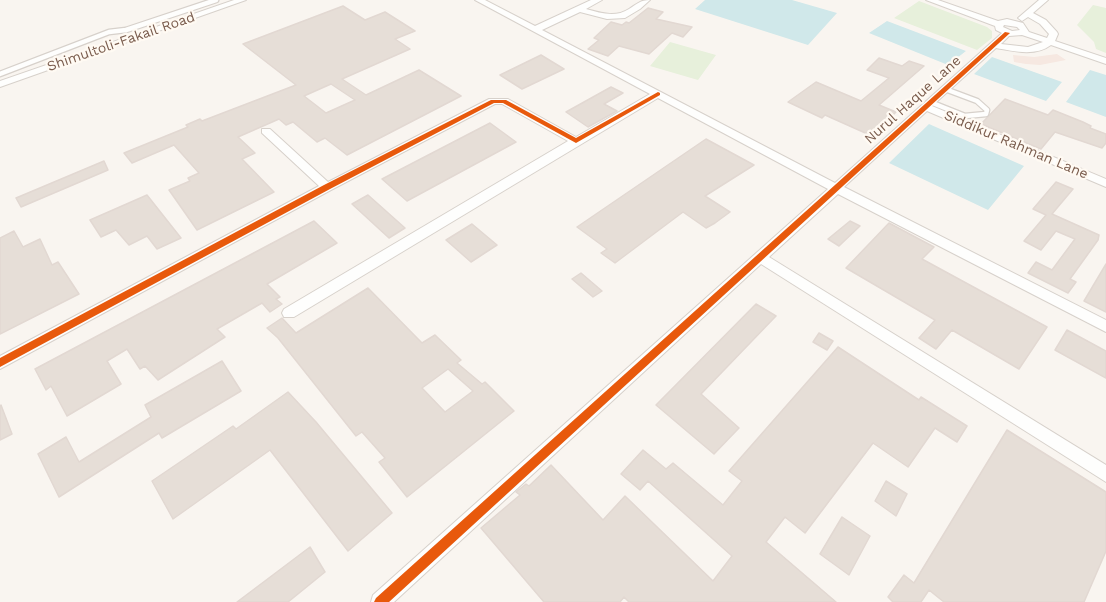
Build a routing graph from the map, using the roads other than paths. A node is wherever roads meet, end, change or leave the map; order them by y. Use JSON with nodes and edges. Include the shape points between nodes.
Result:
{"nodes":[{"id":1,"x":216,"y":0,"type":"edge"},
{"id":2,"x":242,"y":0,"type":"edge"},
{"id":3,"x":479,"y":0,"type":"edge"},
{"id":4,"x":598,"y":0,"type":"edge"},
{"id":5,"x":646,"y":0,"type":"edge"},
{"id":6,"x":930,"y":0,"type":"edge"},
{"id":7,"x":1044,"y":0,"type":"edge"},
{"id":8,"x":579,"y":9,"type":"junction"},
{"id":9,"x":1028,"y":14,"type":"junction"},
{"id":10,"x":998,"y":24,"type":"junction"},
{"id":11,"x":1016,"y":24,"type":"junction"},
{"id":12,"x":536,"y":30,"type":"junction"},
{"id":13,"x":1007,"y":33,"type":"junction"},
{"id":14,"x":1024,"y":33,"type":"junction"},
{"id":15,"x":1051,"y":42,"type":"junction"},
{"id":16,"x":993,"y":45,"type":"junction"},
{"id":17,"x":1106,"y":61,"type":"edge"},
{"id":18,"x":0,"y":74,"type":"edge"},
{"id":19,"x":0,"y":84,"type":"edge"},
{"id":20,"x":945,"y":89,"type":"junction"},
{"id":21,"x":658,"y":94,"type":"junction"},
{"id":22,"x":928,"y":105,"type":"junction"},
{"id":23,"x":266,"y":131,"type":"dead end"},
{"id":24,"x":576,"y":141,"type":"junction"},
{"id":25,"x":1106,"y":183,"type":"edge"},
{"id":26,"x":327,"y":187,"type":"junction"},
{"id":27,"x":836,"y":188,"type":"junction"},
{"id":28,"x":761,"y":258,"type":"junction"},
{"id":29,"x":289,"y":313,"type":"dead end"},
{"id":30,"x":1106,"y":326,"type":"edge"},
{"id":31,"x":0,"y":363,"type":"edge"},
{"id":32,"x":1106,"y":474,"type":"edge"},
{"id":33,"x":380,"y":602,"type":"edge"}],
"edges":[{"from":1,"to":18,"type":"lane","via":[[109,32]]},
{"from":2,"to":19,"type":"street","name":"Shimultoli-Fakail Road"},
{"from":3,"to":12,"type":"street"},
{"from":4,"to":8,"type":"street"},
{"from":5,"to":8,"type":"street","via":[[621,18]]},
{"from":6,"to":10,"type":"street"},
{"from":7,"to":9,"type":"street"},
{"from":8,"to":12,"type":"street"},
{"from":9,"to":11,"type":"street"},
{"from":9,"to":15,"type":"street","via":[[1054,33]]},
{"from":10,"to":11,"type":"street"},
{"from":10,"to":13,"type":"street"},
{"from":11,"to":14,"type":"street","via":[[1023,27]]},
{"from":12,"to":21,"type":"street"},
{"from":13,"to":14,"type":"street"},
{"from":13,"to":16,"type":"street","name":"Nurul Haque Lane"},
{"from":14,"to":15,"type":"street"},
{"from":15,"to":16,"type":"street","via":[[1041,49]]},
{"from":15,"to":17,"type":"street"},
{"from":16,"to":20,"type":"street","name":"Nurul Haque Lane"},
{"from":20,"to":22,"type":"street","name":"Nurul Haque Lane"},
{"from":20,"to":22,"type":"lane","via":[[976,101],[987,110],[986,114],[963,116]]},
{"from":21,"to":24,"type":"street"},
{"from":21,"to":27,"type":"street"},
{"from":22,"to":25,"type":"street","name":"Siddikur Rahman Lane"},
{"from":22,"to":27,"type":"street","name":"Nurul Haque Lane"},
{"from":23,"to":26,"type":"street"},
{"from":24,"to":26,"type":"street","via":[[498,99]]},
{"from":24,"to":29,"type":"street"},
{"from":26,"to":31,"type":"street"},
{"from":27,"to":28,"type":"street","name":"Nurul Haque Lane"},
{"from":27,"to":30,"type":"street"},
{"from":28,"to":32,"type":"street"},
{"from":28,"to":33,"type":"street","name":"Nurul Haque Lane"}]}
